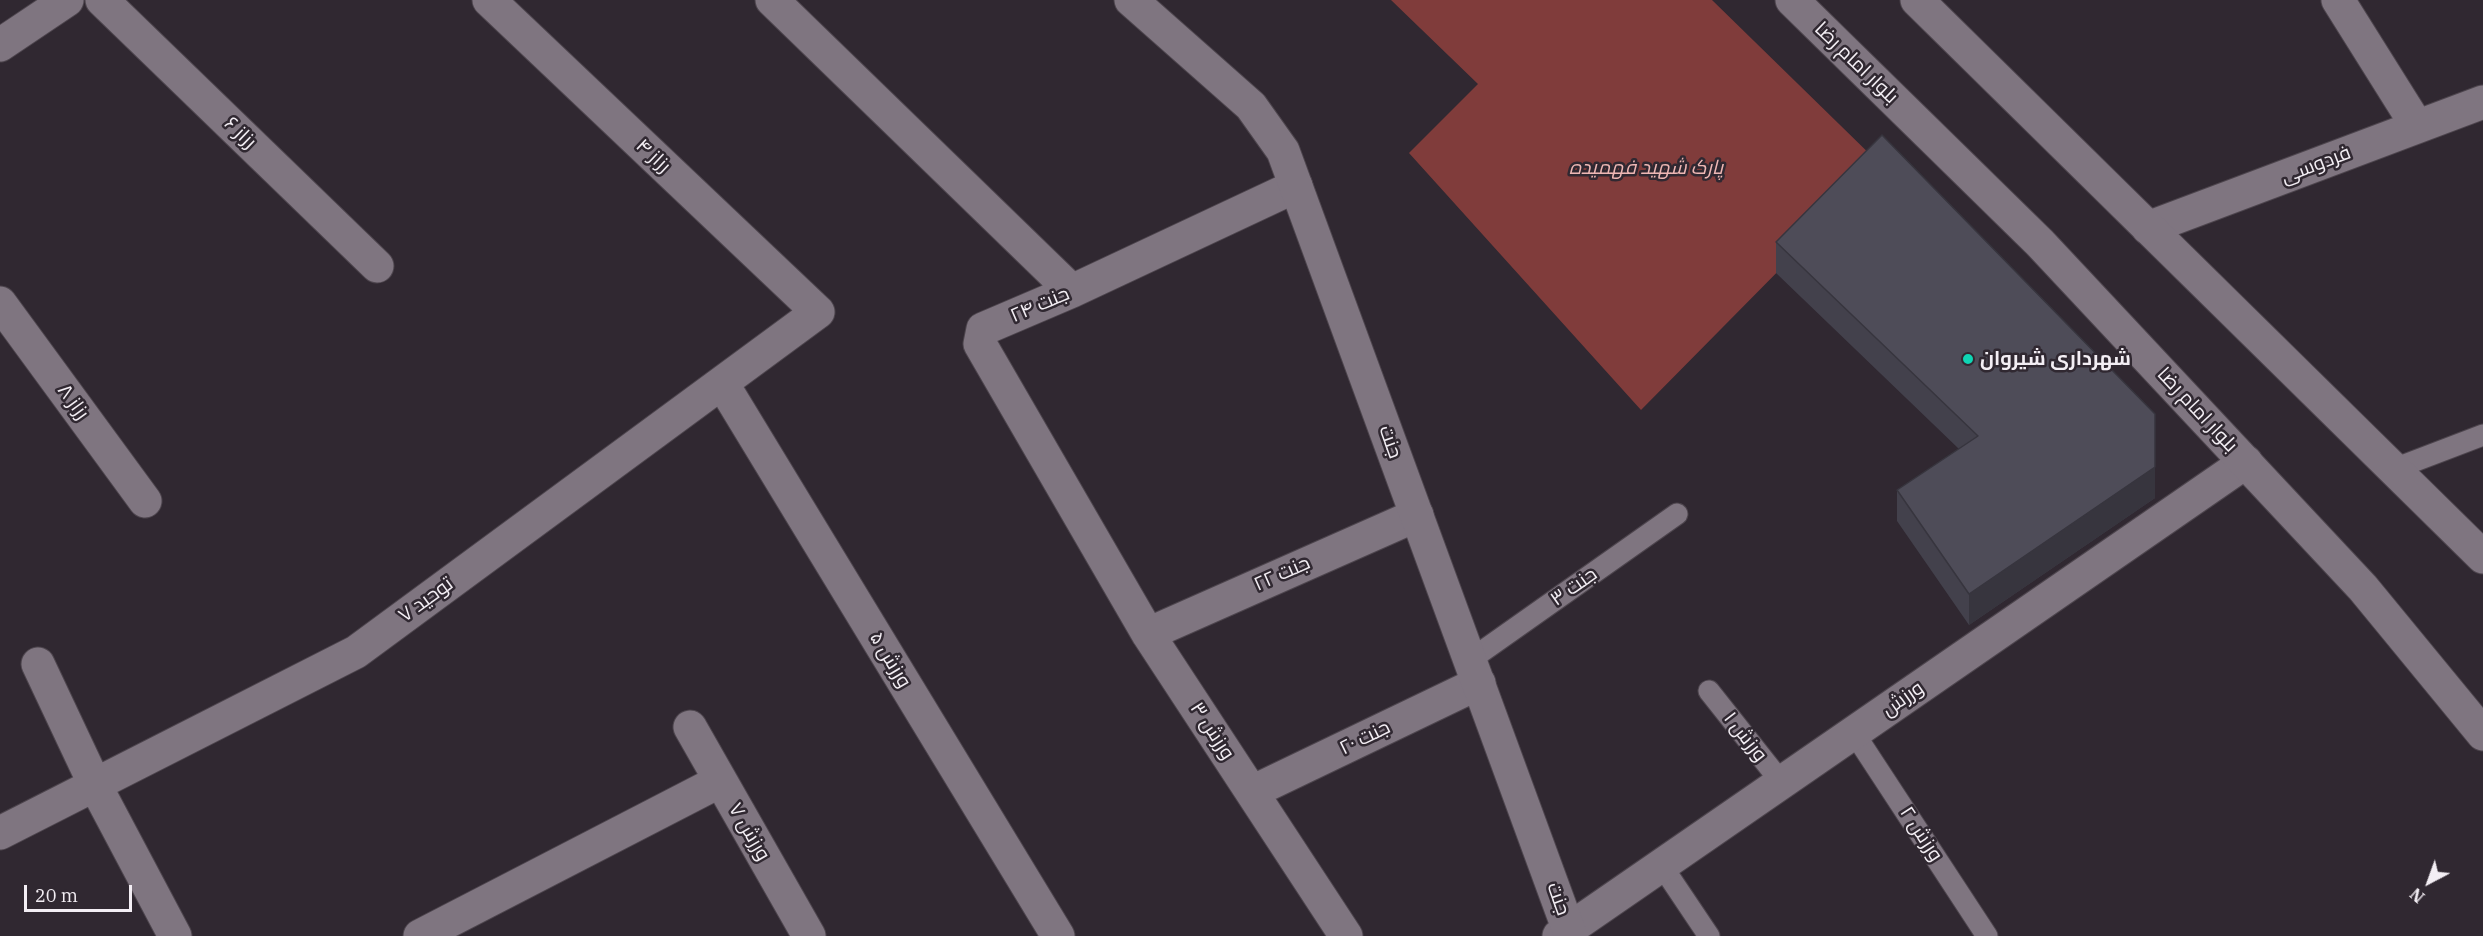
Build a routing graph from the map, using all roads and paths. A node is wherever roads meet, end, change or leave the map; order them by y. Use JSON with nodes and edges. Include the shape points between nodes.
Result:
{"nodes":[{"id":1,"x":65,"y":0,"type":"edge"},
{"id":2,"x":102,"y":0,"type":"edge"},
{"id":3,"x":489,"y":0,"type":"edge"},
{"id":4,"x":1131,"y":0,"type":"edge"},
{"id":5,"x":1792,"y":0,"type":"edge"},
{"id":6,"x":1917,"y":0,"type":"edge"},
{"id":7,"x":2338,"y":0,"type":"edge"},
{"id":8,"x":774,"y":2,"type":"edge"},
{"id":9,"x":0,"y":45,"type":"edge"},
{"id":10,"x":2483,"y":102,"type":"edge"},
{"id":11,"x":2417,"y":126,"type":"junction"},
{"id":12,"x":1296,"y":186,"type":"junction"},
{"id":13,"x":2148,"y":228,"type":"junction"},
{"id":14,"x":377,"y":266,"type":"dead end"},
{"id":15,"x":1072,"y":291,"type":"junction"},
{"id":16,"x":0,"y":303,"type":"edge"},
{"id":17,"x":818,"y":312,"type":"joint"},
{"id":18,"x":722,"y":383,"type":"junction"},
{"id":19,"x":2483,"y":435,"type":"edge"},
{"id":20,"x":2246,"y":462,"type":"junction"},
{"id":21,"x":2394,"y":469,"type":"junction"},
{"id":22,"x":145,"y":501,"type":"dead end"},
{"id":23,"x":1677,"y":514,"type":"dead end"},
{"id":24,"x":1417,"y":515,"type":"junction"},
{"id":25,"x":1082,"y":523,"type":"joint"},
{"id":26,"x":2483,"y":557,"type":"edge"},
{"id":27,"x":1148,"y":634,"type":"junction"},
{"id":28,"x":38,"y":664,"type":"dead end"},
{"id":29,"x":1474,"y":672,"type":"junction"},
{"id":30,"x":1709,"y":691,"type":"dead end"},
{"id":31,"x":690,"y":727,"type":"dead end"},
{"id":32,"x":1854,"y":733,"type":"junction"},
{"id":33,"x":2483,"y":734,"type":"edge"},
{"id":34,"x":720,"y":781,"type":"junction"},
{"id":35,"x":1782,"y":783,"type":"junction"},
{"id":36,"x":95,"y":785,"type":"junction"},
{"id":37,"x":1252,"y":792,"type":"junction"},
{"id":38,"x":0,"y":833,"type":"edge"},
{"id":39,"x":1662,"y":866,"type":"junction"},
{"id":40,"x":1567,"y":934,"type":"edge"},
{"id":41,"x":175,"y":936,"type":"edge"},
{"id":42,"x":420,"y":936,"type":"edge"},
{"id":43,"x":809,"y":936,"type":"edge"},
{"id":44,"x":1058,"y":936,"type":"edge"},
{"id":45,"x":1346,"y":936,"type":"edge"},
{"id":46,"x":1709,"y":936,"type":"edge"},
{"id":47,"x":1987,"y":936,"type":"edge"}],
"edges":[{"from":1,"to":9,"type":"street"},
{"from":2,"to":14,"type":"street","name":"رزاز ۶"},
{"from":3,"to":17,"type":"street","name":"رزاز ۴"},
{"from":4,"to":12,"type":"street","name":"جنت","via":[[1251,106],[1283,151]]},
{"from":5,"to":20,"type":"street","name":"بلوار امام رضا","via":[[2040,243]]},
{"from":6,"to":13,"type":"street"},
{"from":7,"to":11,"type":"street"},
{"from":8,"to":15,"type":"street"},
{"from":10,"to":11,"type":"street","name":"فردوسی"},
{"from":11,"to":13,"type":"street","name":"فردوسی"},
{"from":12,"to":15,"type":"street","name":"جنت ۲۴"},
{"from":12,"to":24,"type":"street","name":"جنت"},
{"from":13,"to":21,"type":"street"},
{"from":15,"to":25,"type":"street","name":"جنت ۲۴","via":[[983,329],[980,344]]},
{"from":16,"to":22,"type":"street","name":"رزاز ۸"},
{"from":17,"to":18,"type":"street","name":"توحید ۷"},
{"from":18,"to":36,"type":"street","name":"توحید ۷","via":[[356,652]]},
{"from":18,"to":44,"type":"street","name":"ورزش ۵"},
{"from":19,"to":21,"type":"lane"},
{"from":20,"to":32,"type":"street","name":"ورزش"},
{"from":20,"to":33,"type":"street","name":"بلوار امام رضا","via":[[2363,588]]},
{"from":21,"to":26,"type":"street"},
{"from":23,"to":29,"type":"lane","name":"جنت ۳"},
{"from":24,"to":27,"type":"street","name":"جنت ۲۲"},
{"from":24,"to":29,"type":"street","name":"جنت"},
{"from":25,"to":27,"type":"street","name":"ورزش ۳"},
{"from":27,"to":37,"type":"street","name":"ورزش ۳"},
{"from":28,"to":36,"type":"street"},
{"from":29,"to":37,"type":"street","name":"جنت ۲۰"},
{"from":29,"to":40,"type":"street","name":"جنت"},
{"from":30,"to":35,"type":"lane","name":"ورزش ۱"},
{"from":31,"to":34,"type":"street","name":"ورزش ۷"},
{"from":32,"to":35,"type":"street","name":"ورزش"},
{"from":32,"to":47,"type":"lane","name":"ورزش ۲"},
{"from":34,"to":42,"type":"street"},
{"from":34,"to":43,"type":"street","name":"ورزش ۷"},
{"from":35,"to":39,"type":"street","name":"ورزش"},
{"from":36,"to":38,"type":"street","name":"توحید ۷"},
{"from":36,"to":41,"type":"street"},
{"from":37,"to":45,"type":"street","name":"ورزش ۳"},
{"from":39,"to":40,"type":"street","name":"ورزش"},
{"from":39,"to":46,"type":"lane"}]}
